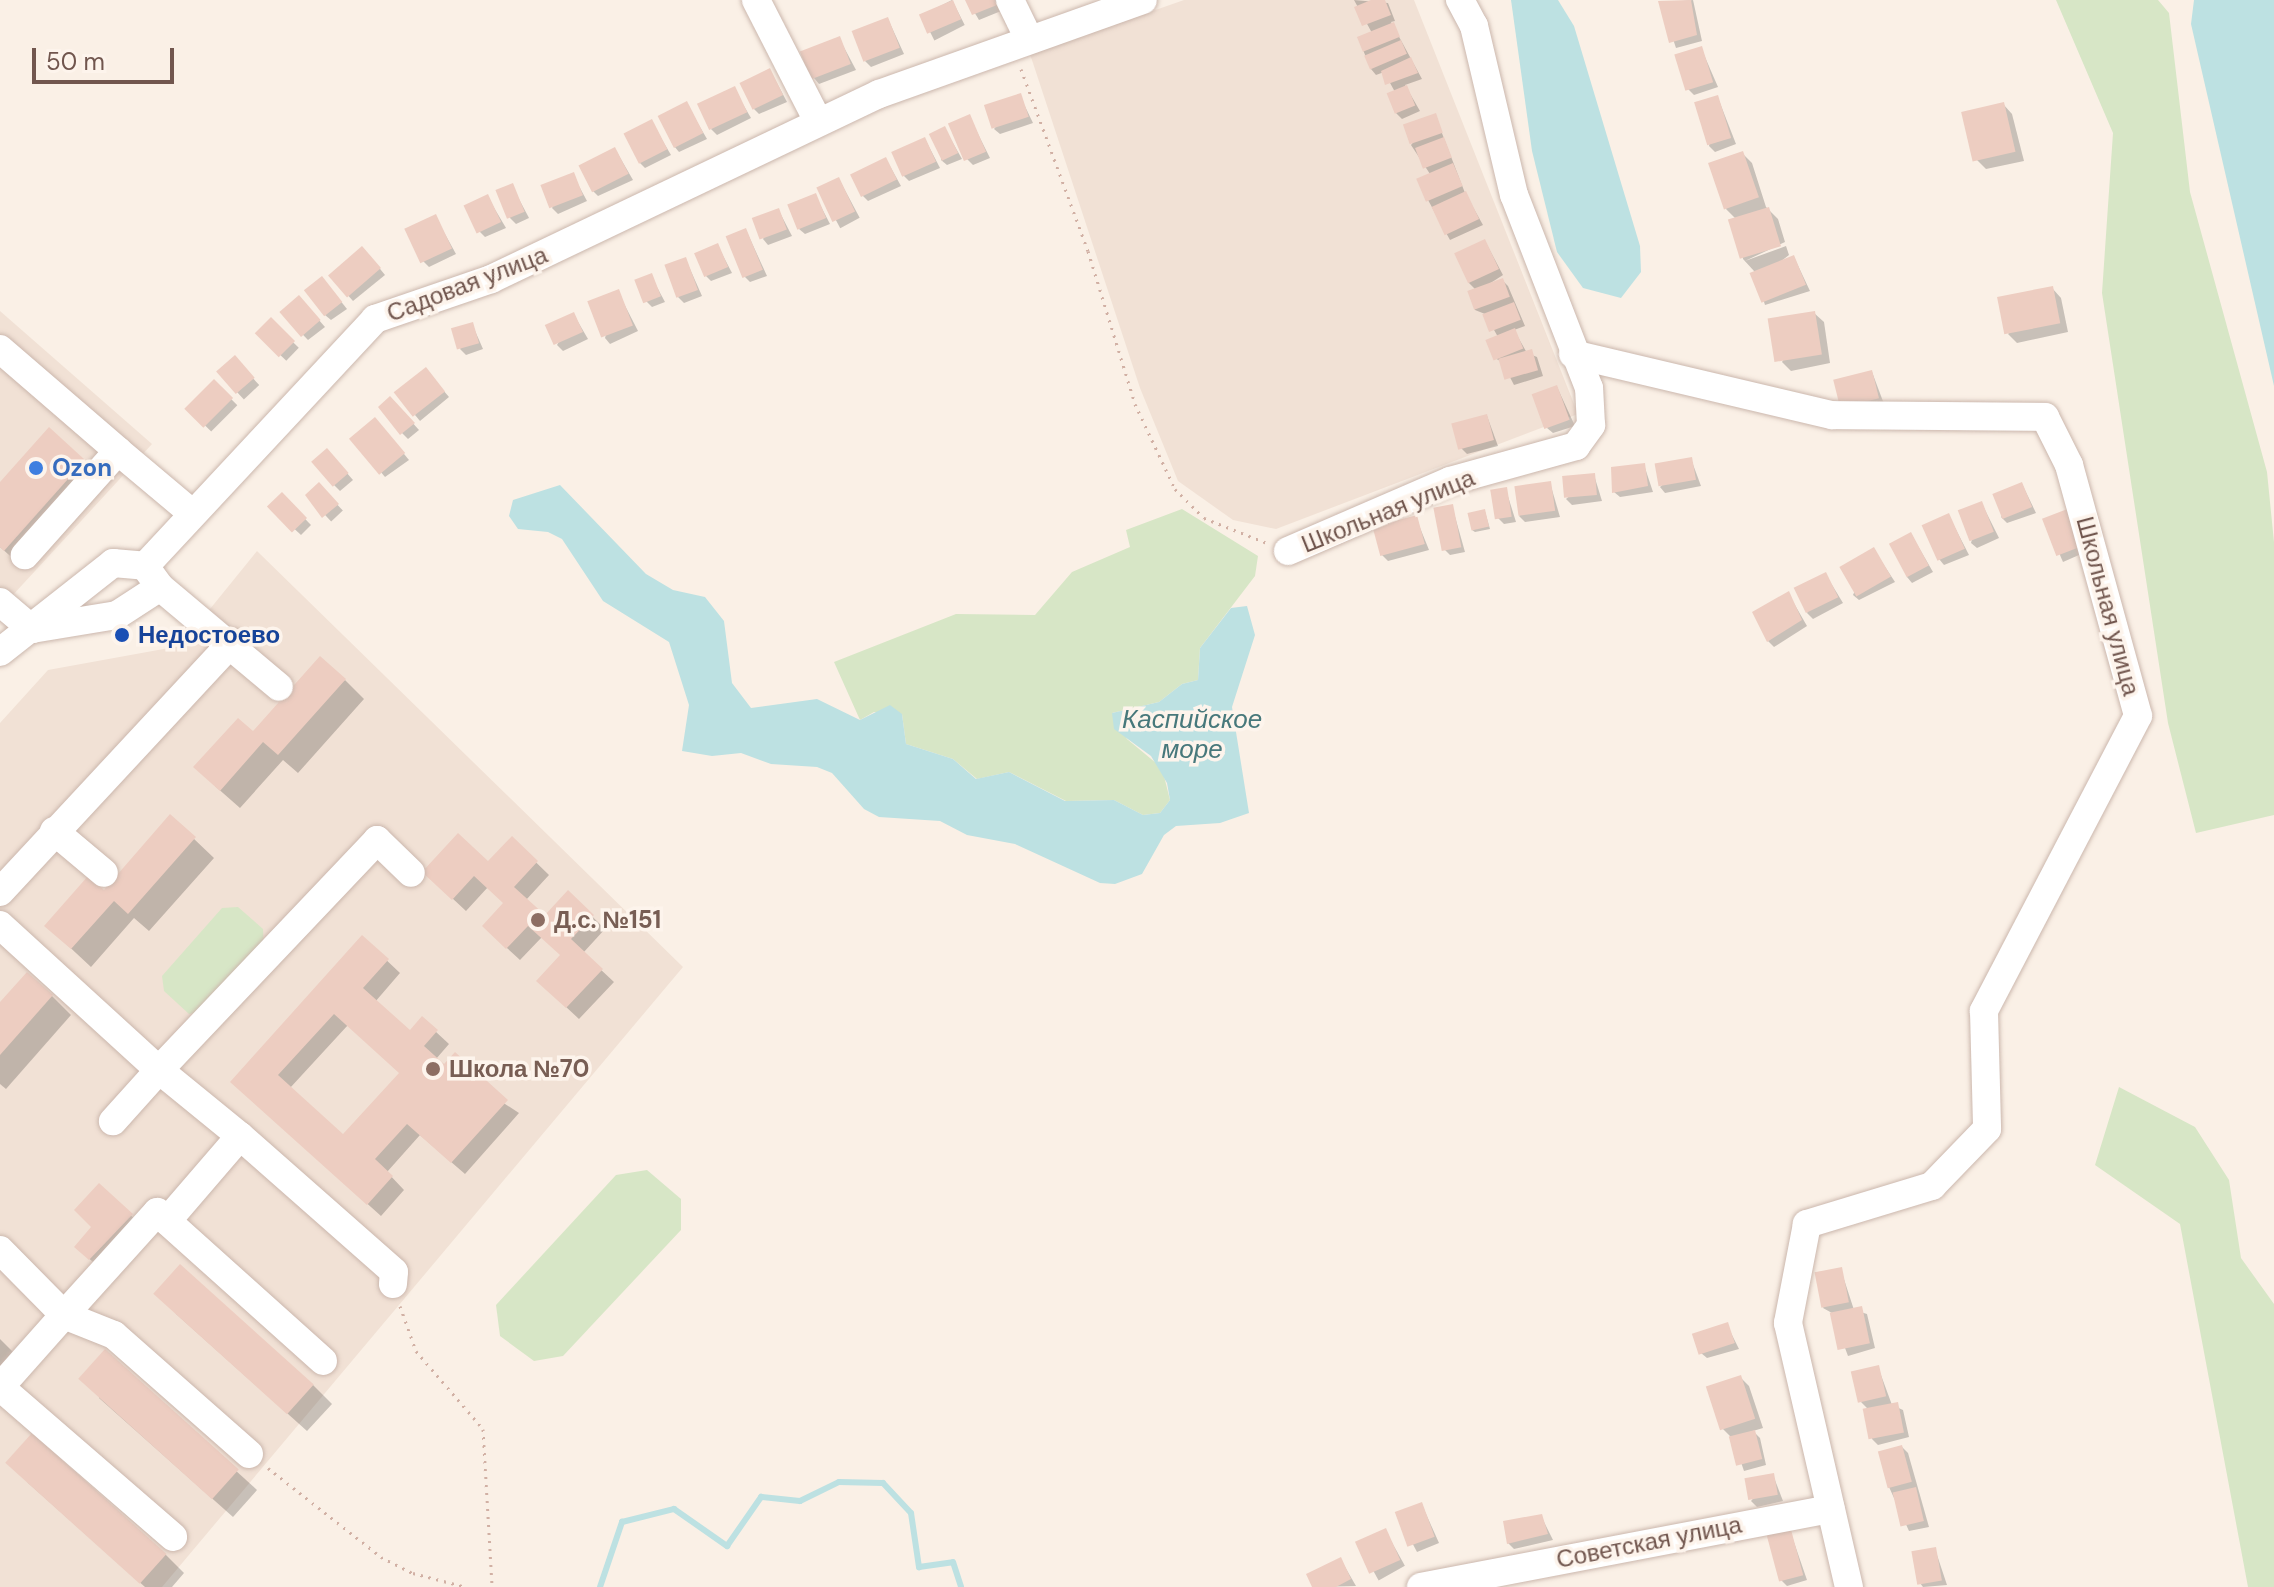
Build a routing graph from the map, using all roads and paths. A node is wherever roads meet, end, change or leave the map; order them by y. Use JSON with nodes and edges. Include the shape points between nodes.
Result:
{"nodes":[{"id":1,"x":756,"y":0,"type":"edge"},
{"id":2,"x":1010,"y":0,"type":"edge"},
{"id":3,"x":1143,"y":0,"type":"edge"},
{"id":4,"x":1460,"y":0,"type":"edge"},
{"id":5,"x":1020,"y":40,"type":"junction"},
{"id":6,"x":818,"y":121,"type":"junction"},
{"id":7,"x":1573,"y":354,"type":"junction"},
{"id":8,"x":3,"y":359,"type":"edge"},
{"id":9,"x":118,"y":451,"type":"junction"},
{"id":10,"x":192,"y":513,"type":"junction"},
{"id":11,"x":1288,"y":551,"type":"joint"},
{"id":12,"x":25,"y":555,"type":"dead end"},
{"id":13,"x":152,"y":576,"type":"junction"},
{"id":14,"x":0,"y":602,"type":"edge"},
{"id":15,"x":32,"y":629,"type":"junction"},
{"id":16,"x":232,"y":642,"type":"junction"},
{"id":17,"x":0,"y":652,"type":"edge"},
{"id":18,"x":279,"y":687,"type":"dead end"},
{"id":19,"x":54,"y":831,"type":"junction"},
{"id":20,"x":104,"y":873,"type":"dead end"},
{"id":21,"x":411,"y":873,"type":"dead end"},
{"id":22,"x":0,"y":892,"type":"edge"},
{"id":23,"x":0,"y":925,"type":"edge"},
{"id":24,"x":159,"y":1070,"type":"junction"},
{"id":25,"x":113,"y":1121,"type":"dead end"},
{"id":26,"x":240,"y":1136,"type":"junction"},
{"id":27,"x":167,"y":1221,"type":"junction"},
{"id":28,"x":0,"y":1250,"type":"edge"},
{"id":29,"x":393,"y":1284,"type":"joint"},
{"id":30,"x":64,"y":1315,"type":"junction"},
{"id":31,"x":323,"y":1361,"type":"dead end"},
{"id":32,"x":249,"y":1454,"type":"joint"},
{"id":33,"x":1831,"y":1509,"type":"junction"},
{"id":34,"x":173,"y":1537,"type":"dead end"},
{"id":35,"x":466,"y":1587,"type":"edge"},
{"id":36,"x":492,"y":1587,"type":"edge"},
{"id":37,"x":1421,"y":1587,"type":"edge"},
{"id":38,"x":1849,"y":1587,"type":"edge"}],
"edges":[{"from":1,"to":6,"type":"street"},
{"from":2,"to":5,"type":"street"},
{"from":3,"to":5,"type":"street","name":"Садовая улица"},
{"from":4,"to":7,"type":"street","name":"Школьная улица","via":[[1474,26],[1514,195]]},
{"from":5,"to":6,"type":"street","name":"Садовая улица"},
{"from":5,"to":11,"type":"path","via":[[1135,404],[1175,489],[1204,518]]},
{"from":6,"to":10,"type":"street","name":"Садовая улица","via":[[592,234],[491,279],[375,319],[300,405],[244,454]]},
{"from":7,"to":11,"type":"street","name":"Школьная улица","via":[[1589,388],[1591,425],[1576,446],[1450,481]]},
{"from":7,"to":33,"type":"street","name":"Школьная улица","via":[[1832,415],[2045,417],[2069,465],[2138,716],[1984,1011],[1987,1129],[1932,1186],[1807,1224],[1788,1323]]},
{"from":8,"to":9,"type":"street"},
{"from":9,"to":10,"type":"street"},
{"from":9,"to":12,"type":"street"},
{"from":10,"to":13,"type":"street","name":"Садовая улица"},
{"from":13,"to":15,"type":"street","name":"Садовая улица","via":[[117,615]]},
{"from":13,"to":15,"type":"street","via":[[113,563]]},
{"from":13,"to":16,"type":"street"},
{"from":14,"to":15,"type":"street"},
{"from":15,"to":17,"type":"street"},
{"from":16,"to":18,"type":"street"},
{"from":16,"to":19,"type":"street"},
{"from":19,"to":20,"type":"street"},
{"from":19,"to":22,"type":"street"},
{"from":21,"to":24,"type":"street","via":[[377,840]]},
{"from":23,"to":24,"type":"street"},
{"from":24,"to":25,"type":"street"},
{"from":24,"to":26,"type":"street"},
{"from":26,"to":27,"type":"street"},
{"from":26,"to":29,"type":"street","via":[[394,1272]]},
{"from":27,"to":30,"type":"street","via":[[157,1212]]},
{"from":27,"to":31,"type":"street"},
{"from":28,"to":30,"type":"street"},
{"from":29,"to":36,"type":"path","via":[[416,1351],[483,1429]]},
{"from":30,"to":32,"type":"street","via":[[114,1335]]},
{"from":30,"to":34,"type":"street","via":[[0,1387]]},
{"from":32,"to":35,"type":"path","via":[[381,1557],[413,1573]]},
{"from":33,"to":37,"type":"street","name":"Советская улица"},
{"from":33,"to":38,"type":"street"}]}
